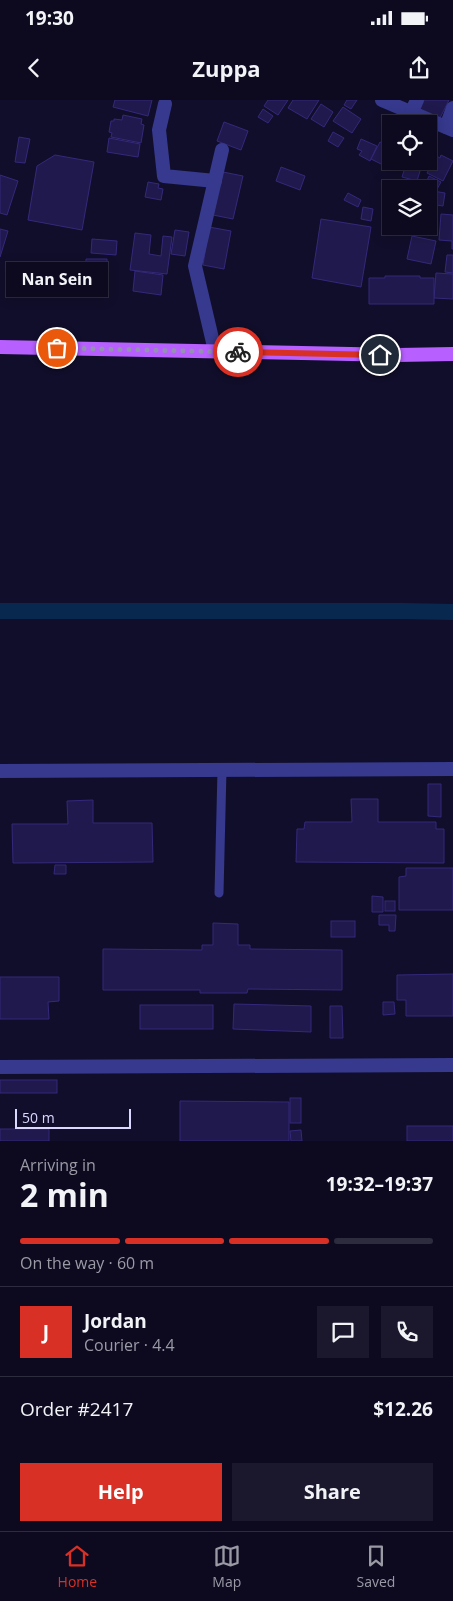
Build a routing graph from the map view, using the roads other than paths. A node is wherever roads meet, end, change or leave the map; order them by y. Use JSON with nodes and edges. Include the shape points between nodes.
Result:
{"nodes":[{"id":1,"x":382,"y":100,"type":"edge"},
{"id":2,"x":165,"y":104,"type":"dead end"},
{"id":3,"x":414,"y":106,"type":"edge"},
{"id":4,"x":453,"y":108,"type":"edge"},
{"id":5,"x":449,"y":129,"type":"edge"},
{"id":6,"x":222,"y":150,"type":"dead end"},
{"id":7,"x":215,"y":181,"type":"junction"},
{"id":8,"x":0,"y":347,"type":"edge"},
{"id":9,"x":214,"y":351,"type":"junction"},
{"id":10,"x":453,"y":354,"type":"edge"},
{"id":11,"x":453,"y":769,"type":"edge"},
{"id":12,"x":222,"y":770,"type":"junction"},
{"id":13,"x":0,"y":771,"type":"edge"},
{"id":14,"x":219,"y":892,"type":"dead end"},
{"id":15,"x":453,"y":1065,"type":"edge"},
{"id":16,"x":0,"y":1067,"type":"edge"}],
"edges":[{"from":1,"to":3,"type":"street"},
{"from":2,"to":7,"type":"street","via":[[159,130],[164,176]]},
{"from":3,"to":5,"type":"street"},
{"from":4,"to":5,"type":"street"},
{"from":6,"to":7,"type":"street"},
{"from":7,"to":9,"type":"street","via":[[195,266]]},
{"from":8,"to":9,"type":"main road"},
{"from":9,"to":10,"type":"main road"},
{"from":11,"to":12,"type":"street"},
{"from":12,"to":13,"type":"street"},
{"from":12,"to":14,"type":"lane"},
{"from":15,"to":16,"type":"street"}]}
